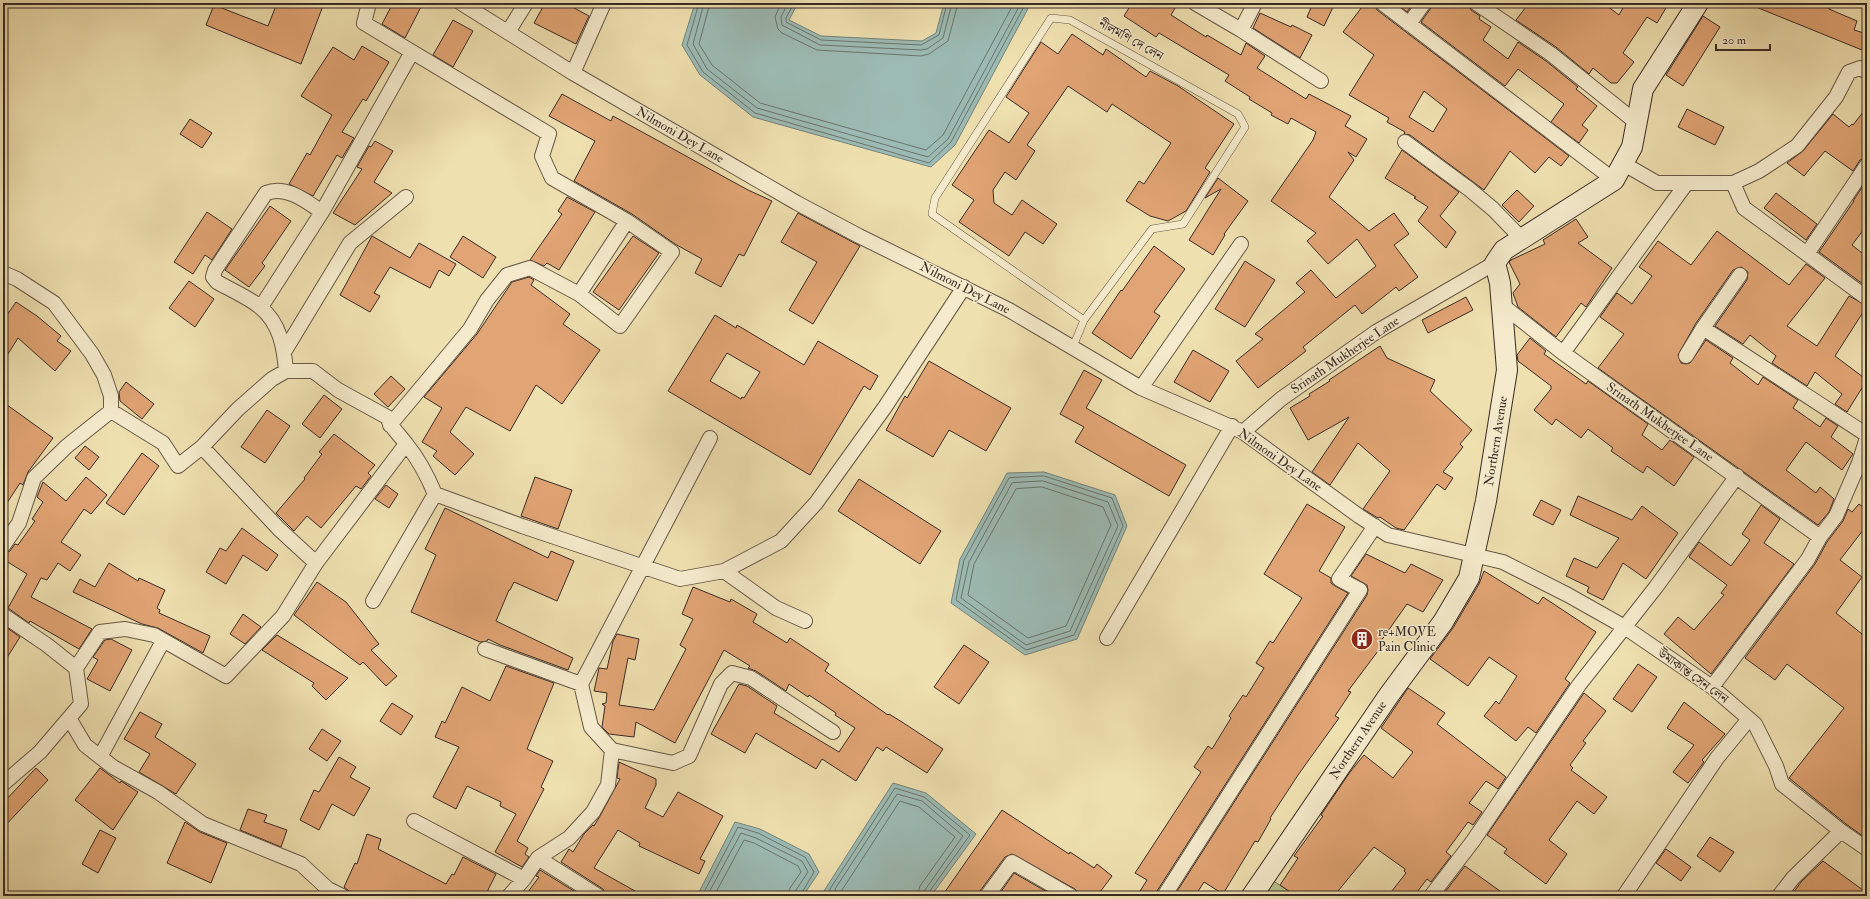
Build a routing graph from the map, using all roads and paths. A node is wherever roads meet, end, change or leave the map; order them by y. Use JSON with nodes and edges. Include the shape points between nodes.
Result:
{"nodes":[{"id":1,"x":369,"y":3,"type":"edge"},
{"id":2,"x":461,"y":3,"type":"edge"},
{"id":3,"x":526,"y":3,"type":"edge"},
{"id":4,"x":604,"y":3,"type":"edge"},
{"id":5,"x":1195,"y":3,"type":"edge"},
{"id":6,"x":1255,"y":3,"type":"edge"},
{"id":7,"x":1382,"y":3,"type":"edge"},
{"id":8,"x":1424,"y":3,"type":"edge"},
{"id":9,"x":1476,"y":3,"type":"edge"},
{"id":10,"x":1697,"y":3,"type":"edge"},
{"id":11,"x":1409,"y":24,"type":"junction"},
{"id":12,"x":1241,"y":30,"type":"junction"},
{"id":13,"x":508,"y":32,"type":"junction"},
{"id":14,"x":412,"y":52,"type":"junction"},
{"id":15,"x":1867,"y":72,"type":"edge"},
{"id":16,"x":573,"y":73,"type":"junction"},
{"id":17,"x":1321,"y":81,"type":"dead end"},
{"id":18,"x":1637,"y":123,"type":"junction"},
{"id":19,"x":1405,"y":142,"type":"dead end"},
{"id":20,"x":1867,"y":165,"type":"edge"},
{"id":21,"x":1619,"y":172,"type":"junction"},
{"id":22,"x":1733,"y":183,"type":"junction"},
{"id":23,"x":1686,"y":184,"type":"junction"},
{"id":24,"x":406,"y":197,"type":"dead end"},
{"id":25,"x":322,"y":212,"type":"junction"},
{"id":26,"x":627,"y":221,"type":"junction"},
{"id":27,"x":1521,"y":238,"type":"junction"},
{"id":28,"x":1242,"y":244,"type":"dead end"},
{"id":29,"x":1807,"y":254,"type":"junction"},
{"id":30,"x":1495,"y":263,"type":"junction"},
{"id":31,"x":3,"y":273,"type":"edge"},
{"id":32,"x":1740,"y":275,"type":"dead end"},
{"id":33,"x":964,"y":287,"type":"junction"},
{"id":34,"x":579,"y":294,"type":"junction"},
{"id":35,"x":1867,"y":298,"type":"edge"},
{"id":36,"x":1502,"y":305,"type":"junction"},
{"id":37,"x":261,"y":307,"type":"junction"},
{"id":38,"x":1084,"y":320,"type":"junction"},
{"id":39,"x":1703,"y":328,"type":"junction"},
{"id":40,"x":1072,"y":349,"type":"junction"},
{"id":41,"x":284,"y":352,"type":"junction"},
{"id":42,"x":1563,"y":353,"type":"junction"},
{"id":43,"x":1686,"y":356,"type":"dead end"},
{"id":44,"x":286,"y":370,"type":"junction"},
{"id":45,"x":1141,"y":388,"type":"junction"},
{"id":46,"x":111,"y":411,"type":"junction"},
{"id":47,"x":390,"y":425,"type":"junction"},
{"id":48,"x":1238,"y":429,"type":"junction"},
{"id":49,"x":1867,"y":437,"type":"edge"},
{"id":50,"x":710,"y":438,"type":"dead end"},
{"id":51,"x":406,"y":444,"type":"junction"},
{"id":52,"x":202,"y":447,"type":"junction"},
{"id":53,"x":1737,"y":476,"type":"junction"},
{"id":54,"x":435,"y":494,"type":"junction"},
{"id":55,"x":1375,"y":526,"type":"junction"},
{"id":56,"x":1820,"y":537,"type":"junction"},
{"id":57,"x":3,"y":546,"type":"edge"},
{"id":58,"x":1474,"y":556,"type":"junction"},
{"id":59,"x":316,"y":563,"type":"junction"},
{"id":60,"x":643,"y":566,"type":"junction"},
{"id":61,"x":724,"y":571,"type":"junction"},
{"id":62,"x":373,"y":601,"type":"dead end"},
{"id":63,"x":3,"y":615,"type":"edge"},
{"id":64,"x":805,"y":621,"type":"dead end"},
{"id":65,"x":1623,"y":626,"type":"junction"},
{"id":66,"x":1107,"y":638,"type":"dead end"},
{"id":67,"x":163,"y":641,"type":"junction"},
{"id":68,"x":484,"y":649,"type":"dead end"},
{"id":69,"x":76,"y":668,"type":"junction"},
{"id":70,"x":581,"y":684,"type":"junction"},
{"id":71,"x":1712,"y":687,"type":"junction"},
{"id":72,"x":69,"y":718,"type":"junction"},
{"id":73,"x":1749,"y":719,"type":"junction"},
{"id":74,"x":833,"y":732,"type":"dead end"},
{"id":75,"x":612,"y":750,"type":"junction"},
{"id":76,"x":100,"y":757,"type":"junction"},
{"id":77,"x":3,"y":784,"type":"edge"},
{"id":78,"x":414,"y":821,"type":"dead end"},
{"id":79,"x":1841,"y":831,"type":"junction"},
{"id":80,"x":1867,"y":849,"type":"edge"},
{"id":81,"x":538,"y":858,"type":"junction"},
{"id":82,"x":524,"y":879,"type":"junction"},
{"id":83,"x":342,"y":896,"type":"edge"},
{"id":84,"x":509,"y":896,"type":"edge"},
{"id":85,"x":598,"y":896,"type":"edge"},
{"id":86,"x":988,"y":896,"type":"edge"},
{"id":87,"x":1071,"y":896,"type":"edge"},
{"id":88,"x":1164,"y":896,"type":"edge"},
{"id":89,"x":1252,"y":896,"type":"edge"},
{"id":90,"x":1431,"y":896,"type":"edge"},
{"id":91,"x":1624,"y":896,"type":"edge"},
{"id":92,"x":1779,"y":896,"type":"edge"}],
"edges":[{"from":1,"to":14,"type":"street","via":[[364,23]]},
{"from":2,"to":13,"type":"street","name":"Nilmoni Dey Lane"},
{"from":3,"to":13,"type":"street"},
{"from":4,"to":16,"type":"street"},
{"from":5,"to":12,"type":"street"},
{"from":6,"to":12,"type":"street"},
{"from":7,"to":11,"type":"street"},
{"from":8,"to":11,"type":"street"},
{"from":9,"to":18,"type":"street","via":[[1551,54]]},
{"from":10,"to":18,"type":"street","via":[[1643,89]]},
{"from":11,"to":21,"type":"street"},
{"from":12,"to":17,"type":"street"},
{"from":13,"to":16,"type":"street","name":"Nilmoni Dey Lane"},
{"from":14,"to":25,"type":"street"},
{"from":14,"to":26,"type":"street","via":[[549,134],[542,156],[552,178]]},
{"from":15,"to":22,"type":"street","via":[[1860,68],[1849,72],[1836,97],[1797,146],[1760,171]]},
{"from":16,"to":33,"type":"street","name":"Nilmoni Dey Lane","via":[[797,203]]},
{"from":18,"to":21,"type":"street","via":[[1632,147]]},
{"from":19,"to":27,"type":"street","via":[[1469,189]]},
{"from":20,"to":29,"type":"street"},
{"from":21,"to":23,"type":"street","via":[[1657,183]]},
{"from":21,"to":27,"type":"street"},
{"from":22,"to":23,"type":"street"},
{"from":22,"to":29,"type":"street","via":[[1744,208]]},
{"from":23,"to":42,"type":"street"},
{"from":24,"to":41,"type":"street","via":[[350,243]]},
{"from":25,"to":37,"type":"street"},
{"from":25,"to":37,"type":"street","via":[[299,196],[273,190],[266,193],[215,270],[213,277],[218,282]]},
{"from":26,"to":34,"type":"street"},
{"from":26,"to":34,"type":"street","via":[[672,252],[620,326]]},
{"from":27,"to":30,"type":"street","via":[[1504,250]]},
{"from":28,"to":45,"type":"street"},
{"from":29,"to":35,"type":"street"},
{"from":30,"to":36,"type":"street","name":"Northern Avenue"},
{"from":30,"to":48,"type":"street","name":"Srinath Mukherjee Lane","via":[[1376,332]]},
{"from":31,"to":46,"type":"street","via":[[54,303],[92,354],[104,375],[111,396]]},
{"from":32,"to":39,"type":"street"},
{"from":33,"to":40,"type":"street","name":"Nilmoni Dey Lane","via":[[1009,310]]},
{"from":33,"to":61,"type":"street","via":[[886,407],[816,503],[781,540]]},
{"from":34,"to":47,"type":"street","via":[[530,268],[507,275],[487,300],[470,329]]},
{"from":36,"to":42,"type":"street","name":"Srinath Mukherjee Lane"},
{"from":36,"to":58,"type":"street","name":"Northern Avenue","via":[[1508,370]]},
{"from":37,"to":41,"type":"street","via":[[277,327]]},
{"from":38,"to":38,"type":"lane","name":"নীলমণি দে লেন","via":[[1152,229],[1183,224],[1245,127],[1238,114],[1178,80],[1070,20],[1051,18],[935,198],[932,214]]},
{"from":38,"to":40,"type":"lane","name":"নীলমণি দে লেন"},
{"from":39,"to":43,"type":"street"},
{"from":39,"to":49,"type":"street"},
{"from":40,"to":45,"type":"street","name":"Nilmoni Dey Lane"},
{"from":41,"to":44,"type":"street"},
{"from":42,"to":53,"type":"street","name":"Srinath Mukherjee Lane"},
{"from":44,"to":47,"type":"street","via":[[313,371],[338,390],[387,417]]},
{"from":44,"to":52,"type":"street","via":[[238,409]]},
{"from":45,"to":48,"type":"street","name":"Nilmoni Dey Lane"},
{"from":46,"to":52,"type":"street","via":[[163,443],[178,466]]},
{"from":46,"to":57,"type":"street","via":[[67,446],[34,478],[19,523]]},
{"from":47,"to":51,"type":"street"},
{"from":48,"to":55,"type":"street","name":"Nilmoni Dey Lane"},
{"from":48,"to":66,"type":"street","name":"Srinath Mukherjee Lane"},
{"from":49,"to":56,"type":"street","via":[[1859,463],[1836,516]]},
{"from":50,"to":60,"type":"street"},
{"from":51,"to":54,"type":"street","via":[[425,470]]},
{"from":51,"to":59,"type":"street"},
{"from":52,"to":59,"type":"street","via":[[279,529]]},
{"from":53,"to":56,"type":"street","name":"Srinath Mukherjee Lane"},
{"from":53,"to":65,"type":"street","via":[[1656,587]]},
{"from":54,"to":60,"type":"street"},
{"from":54,"to":62,"type":"street"},
{"from":55,"to":58,"type":"street","name":"Nilmoni Dey Lane","via":[[1388,534]]},
{"from":55,"to":88,"type":"street","via":[[1339,579],[1360,590]]},
{"from":56,"to":71,"type":"street","via":[[1808,559]]},
{"from":58,"to":65,"type":"street","name":"উমাকান্ত সেন লেন","via":[[1503,562]]},
{"from":58,"to":89,"type":"street","name":"Northern Avenue","via":[[1469,578],[1443,622],[1389,695]]},
{"from":59,"to":67,"type":"street","via":[[283,616],[226,676]]},
{"from":60,"to":61,"type":"street","via":[[680,579]]},
{"from":60,"to":70,"type":"street"},
{"from":61,"to":64,"type":"street","via":[[776,608]]},
{"from":63,"to":69,"type":"street","via":[[48,645]]},
{"from":65,"to":71,"type":"street","name":"উমাকান্ত সেন লেন"},
{"from":65,"to":90,"type":"street","via":[[1579,685],[1473,841]]},
{"from":67,"to":69,"type":"street","via":[[154,635],[125,629],[100,632]]},
{"from":67,"to":76,"type":"street"},
{"from":68,"to":70,"type":"street"},
{"from":69,"to":72,"type":"street","via":[[81,704]]},
{"from":70,"to":75,"type":"street","via":[[591,727]]},
{"from":71,"to":73,"type":"street","name":"উমাকান্ত সেন লেন"},
{"from":72,"to":76,"type":"street","via":[[85,744]]},
{"from":72,"to":77,"type":"street","via":[[40,752]]},
{"from":73,"to":79,"type":"street","name":"উমাকান্ত সেন লেন","via":[[1755,724],[1782,784]]},
{"from":73,"to":91,"type":"street","via":[[1717,758]]},
{"from":74,"to":75,"type":"street","via":[[751,678],[732,674],[721,684],[689,756],[673,763]]},
{"from":75,"to":81,"type":"street","via":[[608,785],[593,812],[569,838]]},
{"from":76,"to":83,"type":"street","via":[[158,792],[203,824],[301,864],[328,889]]},
{"from":78,"to":82,"type":"street"},
{"from":79,"to":80,"type":"street","name":"উমাকান্ত সেন লেন"},
{"from":79,"to":92,"type":"street","via":[[1793,878]]},
{"from":81,"to":82,"type":"street"},
{"from":81,"to":85,"type":"street"},
{"from":82,"to":84,"type":"street"},
{"from":86,"to":87,"type":"street","via":[[1012,862]]}]}
